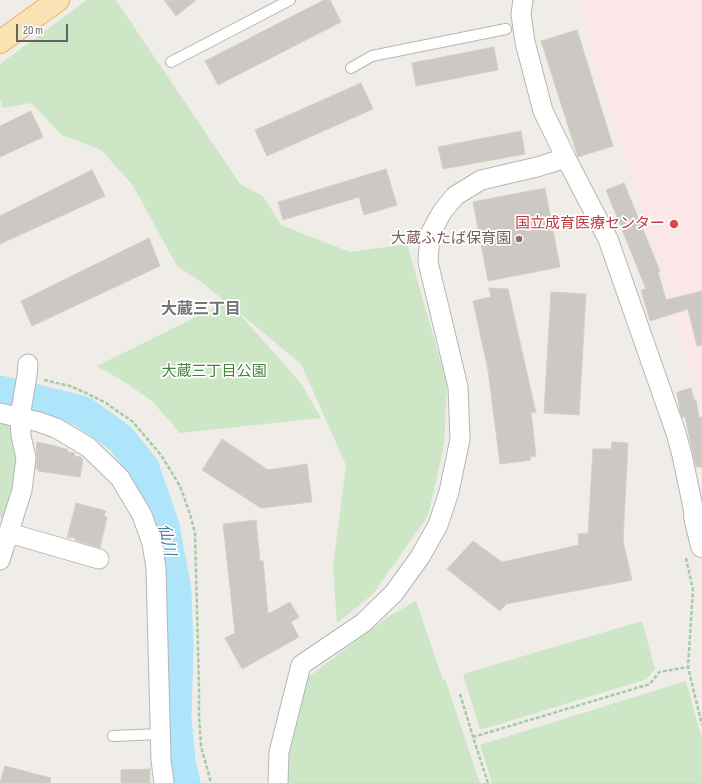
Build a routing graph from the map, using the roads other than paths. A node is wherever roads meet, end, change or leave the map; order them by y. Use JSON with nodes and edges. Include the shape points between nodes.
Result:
{"nodes":[{"id":1,"x":58,"y":0,"type":"edge"},
{"id":2,"x":290,"y":0,"type":"edge"},
{"id":3,"x":523,"y":0,"type":"edge"},
{"id":4,"x":506,"y":29,"type":"dead end"},
{"id":5,"x":0,"y":42,"type":"edge"},
{"id":6,"x":171,"y":62,"type":"dead end"},
{"id":7,"x":351,"y":68,"type":"dead end"},
{"id":8,"x":566,"y":158,"type":"junction"},
{"id":9,"x":28,"y":370,"type":"dead end"},
{"id":10,"x":0,"y":413,"type":"edge"},
{"id":11,"x":20,"y":417,"type":"junction"},
{"id":12,"x":696,"y":517,"type":"joint"},
{"id":13,"x":9,"y":533,"type":"junction"},
{"id":14,"x":694,"y":551,"type":"edge"},
{"id":15,"x":99,"y":559,"type":"dead end"},
{"id":16,"x":0,"y":560,"type":"edge"},
{"id":17,"x":160,"y":734,"type":"junction"},
{"id":18,"x":114,"y":736,"type":"dead end"},
{"id":19,"x":164,"y":783,"type":"edge"},
{"id":20,"x":278,"y":783,"type":"edge"}],
"edges":[{"from":1,"to":5,"type":"main road"},
{"from":2,"to":6,"type":"lane"},
{"from":3,"to":8,"type":"street","via":[[521,14],[526,51],[543,111]]},
{"from":4,"to":7,"type":"lane","via":[[372,56]]},
{"from":8,"to":12,"type":"street","via":[[608,239],[678,441]]},
{"from":8,"to":20,"type":"street","via":[[482,180],[455,196],[442,212],[430,234],[428,262],[458,387],[460,439],[449,492],[438,525],[420,557],[394,593],[363,623],[301,665],[279,752]]},
{"from":9,"to":11,"type":"street"},
{"from":10,"to":11,"type":"street"},
{"from":11,"to":13,"type":"street","via":[[26,458],[22,490]]},
{"from":11,"to":17,"type":"street","via":[[56,428],[88,447],[120,478],[142,515],[152,543],[156,568]]},
{"from":12,"to":14,"type":"street"},
{"from":13,"to":15,"type":"street"},
{"from":13,"to":16,"type":"street"},
{"from":17,"to":18,"type":"lane"},
{"from":17,"to":19,"type":"street"}]}
